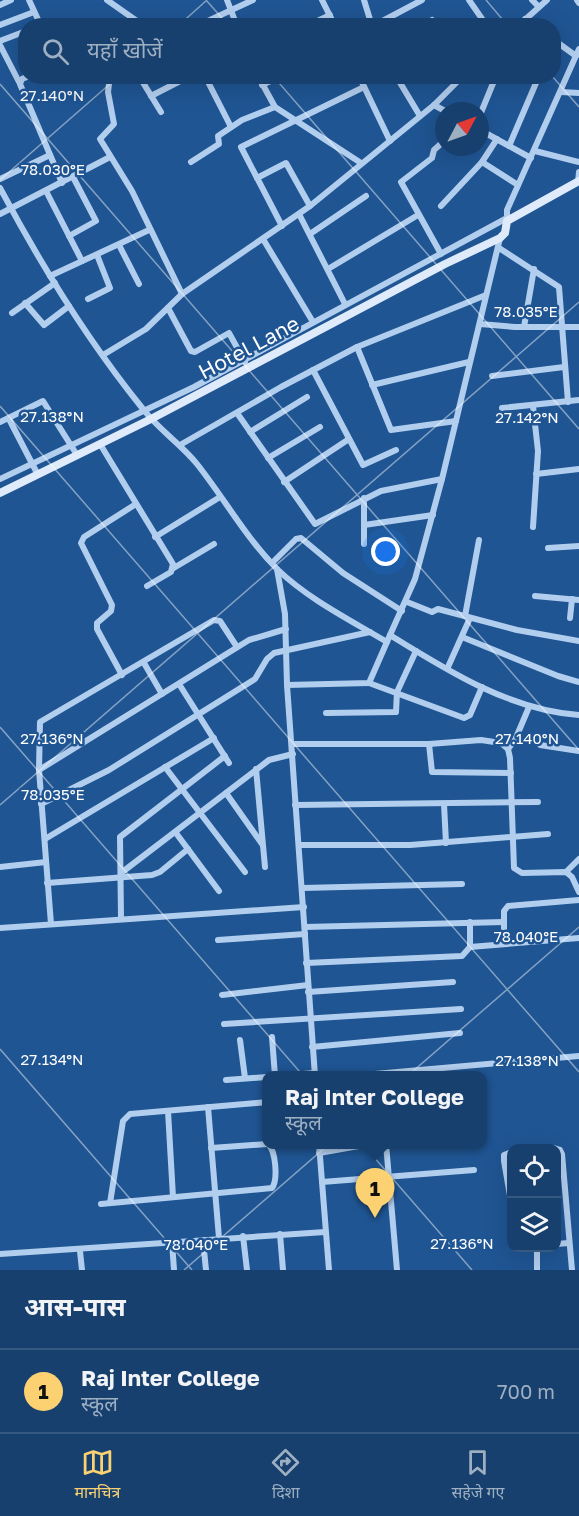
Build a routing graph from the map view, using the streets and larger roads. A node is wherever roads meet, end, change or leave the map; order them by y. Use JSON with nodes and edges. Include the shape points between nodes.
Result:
{"nodes":[{"id":1,"x":11,"y":0,"type":"edge"},
{"id":2,"x":29,"y":0,"type":"edge"},
{"id":3,"x":107,"y":0,"type":"edge"},
{"id":4,"x":227,"y":0,"type":"edge"},
{"id":5,"x":253,"y":0,"type":"edge"},
{"id":6,"x":322,"y":0,"type":"edge"},
{"id":7,"x":364,"y":0,"type":"edge"},
{"id":8,"x":422,"y":0,"type":"edge"},
{"id":9,"x":469,"y":0,"type":"edge"},
{"id":10,"x":532,"y":0,"type":"edge"},
{"id":11,"x":547,"y":0,"type":"edge"},
{"id":12,"x":0,"y":5,"type":"edge"},
{"id":13,"x":539,"y":7,"type":"junction"},
{"id":14,"x":232,"y":11,"type":"junction"},
{"id":15,"x":34,"y":12,"type":"junction"},
{"id":16,"x":330,"y":15,"type":"junction"},
{"id":17,"x":18,"y":18,"type":"edge"},
{"id":18,"x":18,"y":18,"type":"edge"},
{"id":19,"x":37,"y":18,"type":"edge"},
{"id":20,"x":133,"y":18,"type":"edge"},
{"id":21,"x":216,"y":18,"type":"edge"},
{"id":22,"x":234,"y":18,"type":"edge"},
{"id":23,"x":324,"y":18,"type":"edge"},
{"id":24,"x":331,"y":18,"type":"edge"},
{"id":25,"x":370,"y":18,"type":"edge"},
{"id":26,"x":387,"y":18,"type":"edge"},
{"id":27,"x":481,"y":18,"type":"edge"},
{"id":28,"x":526,"y":18,"type":"edge"},
{"id":29,"x":0,"y":25,"type":"edge"},
{"id":30,"x":18,"y":35,"type":"edge"},
{"id":31,"x":0,"y":43,"type":"edge"},
{"id":32,"x":561,"y":43,"type":"edge"},
{"id":33,"x":578,"y":52,"type":"edge"},
{"id":34,"x":18,"y":80,"type":"edge"},
{"id":35,"x":20,"y":84,"type":"edge"},
{"id":36,"x":109,"y":84,"type":"edge"},
{"id":37,"x":144,"y":84,"type":"edge"},
{"id":38,"x":174,"y":84,"type":"edge"},
{"id":39,"x":209,"y":84,"type":"edge"},
{"id":40,"x":363,"y":84,"type":"edge"},
{"id":41,"x":401,"y":84,"type":"edge"},
{"id":42,"x":454,"y":84,"type":"edge"},
{"id":43,"x":493,"y":84,"type":"edge"},
{"id":44,"x":536,"y":84,"type":"edge"},
{"id":45,"x":262,"y":85,"type":"edge"},
{"id":46,"x":364,"y":87,"type":"junction"},
{"id":47,"x":561,"y":92,"type":"junction"},
{"id":48,"x":579,"y":93,"type":"edge"},
{"id":49,"x":151,"y":96,"type":"junction"},
{"id":50,"x":485,"y":102,"type":"edge"},
{"id":51,"x":434,"y":105,"type":"joint"},
{"id":52,"x":275,"y":107,"type":"junction"},
{"id":53,"x":161,"y":112,"type":"dead end"},
{"id":54,"x":420,"y":116,"type":"junction"},
{"id":55,"x":296,"y":122,"type":"junction"},
{"id":56,"x":231,"y":127,"type":"junction"},
{"id":57,"x":489,"y":135,"type":"edge"},
{"id":58,"x":497,"y":139,"type":"junction"},
{"id":59,"x":390,"y":141,"type":"junction"},
{"id":60,"x":509,"y":146,"type":"junction"},
{"id":61,"x":435,"y":149,"type":"edge"},
{"id":62,"x":50,"y":155,"type":"junction"},
{"id":63,"x":533,"y":155,"type":"junction"},
{"id":64,"x":110,"y":157,"type":"junction"},
{"id":65,"x":191,"y":162,"type":"dead end"},
{"id":66,"x":482,"y":162,"type":"junction"},
{"id":67,"x":579,"y":162,"type":"edge"},
{"id":68,"x":362,"y":163,"type":"junction"},
{"id":69,"x":73,"y":177,"type":"junction"},
{"id":70,"x":257,"y":178,"type":"junction"},
{"id":71,"x":579,"y":178,"type":"edge"},
{"id":72,"x":0,"y":179,"type":"edge"},
{"id":73,"x":62,"y":183,"type":"junction"},
{"id":74,"x":519,"y":185,"type":"junction"},
{"id":75,"x":0,"y":188,"type":"edge"},
{"id":76,"x":45,"y":191,"type":"junction"},
{"id":77,"x":366,"y":196,"type":"dead end"},
{"id":78,"x":310,"y":206,"type":"junction"},
{"id":79,"x":441,"y":206,"type":"dead end"},
{"id":80,"x":11,"y":208,"type":"junction"},
{"id":81,"x":0,"y":214,"type":"edge"},
{"id":82,"x":298,"y":214,"type":"junction"},
{"id":83,"x":418,"y":215,"type":"junction"},
{"id":84,"x":507,"y":223,"type":"junction"},
{"id":85,"x":282,"y":226,"type":"junction"},
{"id":86,"x":150,"y":230,"type":"junction"},
{"id":87,"x":310,"y":234,"type":"junction"},
{"id":88,"x":69,"y":236,"type":"junction"},
{"id":89,"x":500,"y":238,"type":"junction"},
{"id":90,"x":263,"y":239,"type":"junction"},
{"id":91,"x":119,"y":245,"type":"junction"},
{"id":92,"x":499,"y":248,"type":"junction"},
{"id":93,"x":441,"y":254,"type":"junction"},
{"id":94,"x":97,"y":255,"type":"junction"},
{"id":95,"x":82,"y":261,"type":"junction"},
{"id":96,"x":328,"y":269,"type":"junction"},
{"id":97,"x":534,"y":269,"type":"junction"},
{"id":98,"x":50,"y":276,"type":"junction"},
{"id":99,"x":55,"y":283,"type":"junction"},
{"id":100,"x":139,"y":284,"type":"dead end"},
{"id":101,"x":182,"y":294,"type":"junction"},
{"id":102,"x":486,"y":295,"type":"junction"},
{"id":103,"x":88,"y":299,"type":"dead end"},
{"id":104,"x":25,"y":303,"type":"junction"},
{"id":105,"x":345,"y":304,"type":"junction"},
{"id":106,"x":69,"y":306,"type":"junction"},
{"id":107,"x":168,"y":308,"type":"junction"},
{"id":108,"x":12,"y":313,"type":"dead end"},
{"id":109,"x":313,"y":322,"type":"junction"},
{"id":110,"x":480,"y":324,"type":"junction"},
{"id":111,"x":524,"y":327,"type":"junction"},
{"id":112,"x":579,"y":327,"type":"edge"},
{"id":113,"x":562,"y":328,"type":"junction"},
{"id":114,"x":357,"y":347,"type":"junction"},
{"id":115,"x":103,"y":355,"type":"junction"},
{"id":116,"x":469,"y":362,"type":"junction"},
{"id":117,"x":247,"y":364,"type":"junction"},
{"id":118,"x":564,"y":367,"type":"junction"},
{"id":119,"x":313,"y":370,"type":"junction"},
{"id":120,"x":492,"y":376,"type":"dead end"},
{"id":121,"x":372,"y":385,"type":"junction"},
{"id":122,"x":307,"y":398,"type":"dead end"},
{"id":123,"x":579,"y":400,"type":"edge"},
{"id":124,"x":568,"y":402,"type":"junction"},
{"id":125,"x":533,"y":406,"type":"junction"},
{"id":126,"x":502,"y":408,"type":"dead end"},
{"id":127,"x":237,"y":413,"type":"junction"},
{"id":128,"x":148,"y":416,"type":"junction"},
{"id":129,"x":9,"y":419,"type":"junction"},
{"id":130,"x":0,"y":422,"type":"edge"},
{"id":131,"x":456,"y":422,"type":"junction"},
{"id":132,"x":320,"y":428,"type":"dead end"},
{"id":133,"x":250,"y":432,"type":"junction"},
{"id":134,"x":349,"y":439,"type":"junction"},
{"id":135,"x":100,"y":444,"type":"junction"},
{"id":136,"x":180,"y":445,"type":"junction"},
{"id":137,"x":74,"y":450,"type":"junction"},
{"id":138,"x":396,"y":450,"type":"dead end"},
{"id":139,"x":268,"y":458,"type":"junction"},
{"id":140,"x":35,"y":468,"type":"junction"},
{"id":141,"x":579,"y":470,"type":"edge"},
{"id":142,"x":536,"y":474,"type":"junction"},
{"id":143,"x":0,"y":479,"type":"edge"},
{"id":144,"x":441,"y":479,"type":"junction"},
{"id":145,"x":284,"y":482,"type":"junction"},
{"id":146,"x":0,"y":493,"type":"edge"},
{"id":147,"x":220,"y":497,"type":"junction"},
{"id":148,"x":364,"y":498,"type":"junction"},
{"id":149,"x":136,"y":504,"type":"junction"},
{"id":150,"x":433,"y":515,"type":"junction"},
{"id":151,"x":364,"y":525,"type":"junction"},
{"id":152,"x":533,"y":527,"type":"dead end"},
{"id":153,"x":155,"y":537,"type":"junction"},
{"id":154,"x":479,"y":540,"type":"dead end"},
{"id":155,"x":214,"y":544,"type":"dead end"},
{"id":156,"x":364,"y":544,"type":"dead end"},
{"id":157,"x":579,"y":546,"type":"edge"},
{"id":158,"x":548,"y":548,"type":"dead end"},
{"id":159,"x":274,"y":566,"type":"junction"},
{"id":160,"x":172,"y":569,"type":"junction"},
{"id":161,"x":147,"y":586,"type":"dead end"},
{"id":162,"x":535,"y":596,"type":"dead end"},
{"id":163,"x":575,"y":600,"type":"edge"},
{"id":164,"x":407,"y":602,"type":"junction"},
{"id":165,"x":402,"y":611,"type":"junction"},
{"id":166,"x":467,"y":617,"type":"junction"},
{"id":167,"x":570,"y":618,"type":"dead end"},
{"id":168,"x":286,"y":629,"type":"junction"},
{"id":169,"x":370,"y":632,"type":"junction"},
{"id":170,"x":390,"y":635,"type":"junction"},
{"id":171,"x":462,"y":637,"type":"junction"},
{"id":172,"x":579,"y":641,"type":"edge"},
{"id":173,"x":387,"y":642,"type":"junction"},
{"id":174,"x":237,"y":647,"type":"junction"},
{"id":175,"x":285,"y":651,"type":"junction"},
{"id":176,"x":416,"y":651,"type":"junction"},
{"id":177,"x":144,"y":663,"type":"junction"},
{"id":178,"x":448,"y":667,"type":"junction"},
{"id":179,"x":122,"y":675,"type":"junction"},
{"id":180,"x":579,"y":682,"type":"edge"},
{"id":181,"x":369,"y":683,"type":"junction"},
{"id":182,"x":179,"y":684,"type":"junction"},
{"id":183,"x":286,"y":685,"type":"junction"},
{"id":184,"x":482,"y":687,"type":"junction"},
{"id":185,"x":398,"y":692,"type":"junction"},
{"id":186,"x":162,"y":694,"type":"junction"},
{"id":187,"x":529,"y":707,"type":"junction"},
{"id":188,"x":326,"y":713,"type":"dead end"},
{"id":189,"x":198,"y":714,"type":"junction"},
{"id":190,"x":579,"y":716,"type":"edge"},
{"id":191,"x":214,"y":738,"type":"junction"},
{"id":192,"x":292,"y":744,"type":"junction"},
{"id":193,"x":429,"y":744,"type":"junction"},
{"id":194,"x":540,"y":745,"type":"dead end"},
{"id":195,"x":508,"y":750,"type":"junction"},
{"id":196,"x":579,"y":751,"type":"edge"},
{"id":197,"x":293,"y":754,"type":"junction"},
{"id":198,"x":225,"y":756,"type":"junction"},
{"id":199,"x":229,"y":763,"type":"dead end"},
{"id":200,"x":165,"y":767,"type":"junction"},
{"id":201,"x":256,"y":769,"type":"junction"},
{"id":202,"x":39,"y":770,"type":"junction"},
{"id":203,"x":511,"y":772,"type":"junction"},
{"id":204,"x":180,"y":789,"type":"junction"},
{"id":205,"x":226,"y":793,"type":"junction"},
{"id":206,"x":538,"y":802,"type":"dead end"},
{"id":207,"x":41,"y":804,"type":"junction"},
{"id":208,"x":444,"y":804,"type":"junction"},
{"id":209,"x":513,"y":804,"type":"junction"},
{"id":210,"x":296,"y":805,"type":"junction"},
{"id":211,"x":199,"y":813,"type":"junction"},
{"id":212,"x":176,"y":833,"type":"junction"},
{"id":213,"x":548,"y":834,"type":"dead end"},
{"id":214,"x":515,"y":835,"type":"junction"},
{"id":215,"x":45,"y":839,"type":"junction"},
{"id":216,"x":446,"y":843,"type":"junction"},
{"id":217,"x":299,"y":845,"type":"junction"},
{"id":218,"x":263,"y":846,"type":"junction"},
{"id":219,"x":188,"y":849,"type":"junction"},
{"id":220,"x":579,"y":860,"type":"edge"},
{"id":221,"x":46,"y":862,"type":"junction"},
{"id":222,"x":0,"y":867,"type":"edge"},
{"id":223,"x":265,"y":867,"type":"dead end"},
{"id":224,"x":246,"y":872,"type":"dead end"},
{"id":225,"x":566,"y":872,"type":"junction"},
{"id":226,"x":121,"y":876,"type":"junction"},
{"id":227,"x":47,"y":883,"type":"junction"},
{"id":228,"x":462,"y":884,"type":"dead end"},
{"id":229,"x":303,"y":888,"type":"junction"},
{"id":230,"x":219,"y":891,"type":"dead end"},
{"id":231,"x":579,"y":892,"type":"edge"},
{"id":232,"x":579,"y":900,"type":"edge"},
{"id":233,"x":304,"y":908,"type":"junction"},
{"id":234,"x":121,"y":918,"type":"junction"},
{"id":235,"x":470,"y":922,"type":"junction"},
{"id":236,"x":504,"y":922,"type":"junction"},
{"id":237,"x":51,"y":924,"type":"junction"},
{"id":238,"x":0,"y":928,"type":"edge"},
{"id":239,"x":305,"y":930,"type":"junction"},
{"id":240,"x":579,"y":938,"type":"edge"},
{"id":241,"x":218,"y":940,"type":"dead end"},
{"id":242,"x":504,"y":944,"type":"junction"},
{"id":243,"x":470,"y":947,"type":"junction"},
{"id":244,"x":306,"y":963,"type":"junction"},
{"id":245,"x":453,"y":982,"type":"dead end"},
{"id":246,"x":308,"y":989,"type":"junction"},
{"id":247,"x":222,"y":995,"type":"dead end"},
{"id":248,"x":461,"y":1009,"type":"dead end"},
{"id":249,"x":309,"y":1019,"type":"junction"},
{"id":250,"x":224,"y":1024,"type":"dead end"},
{"id":251,"x":460,"y":1033,"type":"dead end"},
{"id":252,"x":272,"y":1037,"type":"dead end"},
{"id":253,"x":240,"y":1040,"type":"dead end"},
{"id":254,"x":312,"y":1047,"type":"junction"},
{"id":255,"x":579,"y":1056,"type":"edge"},
{"id":256,"x":275,"y":1071,"type":"edge"},
{"id":257,"x":314,"y":1071,"type":"edge"},
{"id":258,"x":409,"y":1071,"type":"edge"},
{"id":259,"x":262,"y":1077,"type":"edge"},
{"id":260,"x":244,"y":1078,"type":"junction"},
{"id":261,"x":225,"y":1080,"type":"dead end"},
{"id":262,"x":262,"y":1102,"type":"edge"},
{"id":263,"x":208,"y":1107,"type":"junction"},
{"id":264,"x":168,"y":1111,"type":"junction"},
{"id":265,"x":262,"y":1144,"type":"edge"},
{"id":266,"x":211,"y":1148,"type":"junction"},
{"id":267,"x":272,"y":1149,"type":"edge"},
{"id":268,"x":319,"y":1149,"type":"edge"},
{"id":269,"x":342,"y":1149,"type":"edge"},
{"id":270,"x":386,"y":1149,"type":"edge"},
{"id":271,"x":561,"y":1152,"type":"edge"},
{"id":272,"x":319,"y":1153,"type":"junction"},
{"id":273,"x":507,"y":1154,"type":"edge"},
{"id":274,"x":474,"y":1170,"type":"dead end"},
{"id":275,"x":389,"y":1176,"type":"junction"},
{"id":276,"x":507,"y":1178,"type":"edge"},
{"id":277,"x":322,"y":1182,"type":"junction"},
{"id":278,"x":214,"y":1193,"type":"junction"},
{"id":279,"x":173,"y":1197,"type":"junction"},
{"id":280,"x":561,"y":1202,"type":"edge"},
{"id":281,"x":565,"y":1202,"type":"junction"},
{"id":282,"x":110,"y":1203,"type":"junction"},
{"id":283,"x":101,"y":1204,"type":"dead end"},
{"id":284,"x":325,"y":1232,"type":"junction"},
{"id":285,"x":280,"y":1234,"type":"junction"},
{"id":286,"x":243,"y":1236,"type":"junction"},
{"id":287,"x":219,"y":1238,"type":"junction"},
{"id":288,"x":203,"y":1240,"type":"junction"},
{"id":289,"x":172,"y":1242,"type":"junction"},
{"id":290,"x":569,"y":1243,"type":"junction"},
{"id":291,"x":561,"y":1244,"type":"edge"},
{"id":292,"x":80,"y":1251,"type":"junction"},
{"id":293,"x":537,"y":1252,"type":"edge"},
{"id":294,"x":0,"y":1254,"type":"edge"},
{"id":295,"x":82,"y":1270,"type":"edge"},
{"id":296,"x":174,"y":1270,"type":"edge"},
{"id":297,"x":206,"y":1270,"type":"edge"},
{"id":298,"x":247,"y":1270,"type":"edge"},
{"id":299,"x":283,"y":1270,"type":"edge"},
{"id":300,"x":329,"y":1270,"type":"edge"},
{"id":301,"x":397,"y":1270,"type":"edge"},
{"id":302,"x":537,"y":1270,"type":"edge"},
{"id":303,"x":572,"y":1270,"type":"edge"}],
"edges":[{"from":1,"to":12,"type":"street"},
{"from":2,"to":15,"type":"street"},
{"from":3,"to":20,"type":"street"},
{"from":4,"to":14,"type":"street"},
{"from":5,"to":14,"type":"street"},
{"from":6,"to":16,"type":"street"},
{"from":7,"to":25,"type":"street"},
{"from":8,"to":26,"type":"street"},
{"from":9,"to":27,"type":"street"},
{"from":10,"to":13,"type":"street"},
{"from":11,"to":13,"type":"street"},
{"from":13,"to":28,"type":"street"},
{"from":14,"to":21,"type":"street"},
{"from":14,"to":22,"type":"street"},
{"from":15,"to":17,"type":"street"},
{"from":15,"to":19,"type":"street"},
{"from":16,"to":23,"type":"street"},
{"from":16,"to":24,"type":"street"},
{"from":18,"to":29,"type":"street"},
{"from":30,"to":31,"type":"street"},
{"from":31,"to":34,"type":"street"},
{"from":32,"to":33,"type":"street"},
{"from":33,"to":47,"type":"street"},
{"from":35,"to":62,"type":"street"},
{"from":36,"to":64,"type":"street","via":[[114,124],[100,139]]},
{"from":37,"to":49,"type":"street"},
{"from":38,"to":49,"type":"street"},
{"from":39,"to":56,"type":"street"},
{"from":40,"to":46,"type":"street"},
{"from":41,"to":54,"type":"street"},
{"from":42,"to":51,"type":"street"},
{"from":43,"to":50,"type":"street"},
{"from":44,"to":60,"type":"street"},
{"from":45,"to":52,"type":"street"},
{"from":46,"to":55,"type":"street"},
{"from":46,"to":59,"type":"street"},
{"from":47,"to":48,"type":"street"},
{"from":47,"to":63,"type":"street"},
{"from":49,"to":53,"type":"street"},
{"from":51,"to":54,"type":"street"},
{"from":52,"to":55,"type":"street"},
{"from":52,"to":56,"type":"street"},
{"from":54,"to":59,"type":"street"},
{"from":55,"to":68,"type":"street"},
{"from":55,"to":70,"type":"street","via":[[242,145]]},
{"from":56,"to":65,"type":"street","via":[[218,136],[219,144]]},
{"from":57,"to":58,"type":"street"},
{"from":58,"to":60,"type":"street"},
{"from":58,"to":66,"type":"street"},
{"from":59,"to":68,"type":"street"},
{"from":60,"to":63,"type":"street"},
{"from":61,"to":83,"type":"street","via":[[432,158],[401,182]]},
{"from":62,"to":72,"type":"street"},
{"from":62,"to":73,"type":"street"},
{"from":63,"to":67,"type":"street"},
{"from":63,"to":74,"type":"street"},
{"from":64,"to":69,"type":"street"},
{"from":64,"to":86,"type":"street"},
{"from":66,"to":74,"type":"street"},
{"from":66,"to":79,"type":"street"},
{"from":68,"to":78,"type":"street"},
{"from":69,"to":73,"type":"street"},
{"from":69,"to":88,"type":"street","via":[[96,221]]},
{"from":70,"to":78,"type":"street","via":[[286,163]]},
{"from":70,"to":85,"type":"street"},
{"from":71,"to":84,"type":"street"},
{"from":73,"to":76,"type":"street"},
{"from":74,"to":84,"type":"street","via":[[507,210]]},
{"from":75,"to":80,"type":"street"},
{"from":76,"to":80,"type":"street"},
{"from":76,"to":88,"type":"street"},
{"from":77,"to":87,"type":"street"},
{"from":78,"to":82,"type":"street"},
{"from":80,"to":81,"type":"street"},
{"from":80,"to":98,"type":"street"},
{"from":82,"to":85,"type":"street"},
{"from":82,"to":87,"type":"street"},
{"from":83,"to":93,"type":"street"},
{"from":83,"to":96,"type":"street"},
{"from":84,"to":89,"type":"street"},
{"from":84,"to":93,"type":"street"},
{"from":85,"to":90,"type":"street"},
{"from":86,"to":91,"type":"street"},
{"from":86,"to":101,"type":"street"},
{"from":87,"to":96,"type":"street"},
{"from":88,"to":95,"type":"street"},
{"from":89,"to":92,"type":"street"},
{"from":89,"to":117,"type":"street","name":"Hotel Lane"},
{"from":90,"to":101,"type":"street"},
{"from":90,"to":109,"type":"street"},
{"from":91,"to":94,"type":"street"},
{"from":91,"to":100,"type":"street"},
{"from":92,"to":97,"type":"street"},
{"from":92,"to":102,"type":"street"},
{"from":93,"to":105,"type":"street"},
{"from":94,"to":95,"type":"street"},
{"from":94,"to":103,"type":"street","via":[[110,288]]},
{"from":95,"to":98,"type":"street"},
{"from":96,"to":105,"type":"street"},
{"from":97,"to":111,"type":"street"},
{"from":97,"to":113,"type":"street","via":[[558,285]]},
{"from":98,"to":99,"type":"street"},
{"from":99,"to":104,"type":"street"},
{"from":99,"to":106,"type":"street"},
{"from":101,"to":107,"type":"street"},
{"from":102,"to":110,"type":"street"},
{"from":102,"to":114,"type":"street"},
{"from":104,"to":106,"type":"street","via":[[45,325]]},
{"from":104,"to":108,"type":"street"},
{"from":105,"to":109,"type":"street"},
{"from":106,"to":115,"type":"street"},
{"from":107,"to":115,"type":"street","via":[[146,329]]},
{"from":107,"to":117,"type":"street","via":[[191,351],[229,333]]},
{"from":109,"to":117,"type":"street"},
{"from":110,"to":111,"type":"street"},
{"from":110,"to":116,"type":"street"},
{"from":111,"to":113,"type":"street"},
{"from":112,"to":113,"type":"street"},
{"from":113,"to":118,"type":"street"},
{"from":114,"to":119,"type":"street"},
{"from":114,"to":121,"type":"street"},
{"from":115,"to":128,"type":"street"},
{"from":116,"to":121,"type":"street"},
{"from":116,"to":131,"type":"street"},
{"from":117,"to":128,"type":"street","name":"Hotel Lane"},
{"from":118,"to":120,"type":"street"},
{"from":118,"to":124,"type":"street"},
{"from":119,"to":127,"type":"street"},
{"from":119,"to":134,"type":"street"},
{"from":121,"to":131,"type":"street","via":[[391,430]]},
{"from":122,"to":133,"type":"street"},
{"from":123,"to":124,"type":"street"},
{"from":124,"to":125,"type":"street"},
{"from":125,"to":126,"type":"street"},
{"from":125,"to":142,"type":"street","via":[[538,451]]},
{"from":127,"to":133,"type":"street"},
{"from":127,"to":136,"type":"street"},
{"from":128,"to":135,"type":"street","name":"Hotel Lane"},
{"from":128,"to":136,"type":"street"},
{"from":128,"to":137,"type":"street"},
{"from":129,"to":130,"type":"street"},
{"from":129,"to":137,"type":"street","via":[[43,401]]},
{"from":129,"to":140,"type":"street"},
{"from":131,"to":144,"type":"street"},
{"from":132,"to":139,"type":"street"},
{"from":133,"to":139,"type":"street"},
{"from":134,"to":138,"type":"street","via":[[363,465]]},
{"from":134,"to":145,"type":"street"},
{"from":135,"to":137,"type":"street","name":"Hotel Lane"},
{"from":135,"to":149,"type":"street"},
{"from":136,"to":147,"type":"street"},
{"from":137,"to":140,"type":"street","name":"Hotel Lane"},
{"from":139,"to":145,"type":"street"},
{"from":140,"to":143,"type":"street"},
{"from":140,"to":146,"type":"street","name":"Hotel Lane"},
{"from":141,"to":142,"type":"street"},
{"from":142,"to":152,"type":"street"},
{"from":144,"to":148,"type":"street","via":[[381,490]]},
{"from":144,"to":150,"type":"street"},
{"from":145,"to":148,"type":"street","via":[[317,525]]},
{"from":147,"to":153,"type":"street"},
{"from":147,"to":159,"type":"street"},
{"from":148,"to":151,"type":"street"},
{"from":149,"to":153,"type":"street"},
{"from":149,"to":179,"type":"street","via":[[84,537],[81,543],[112,605],[111,611],[97,623],[97,629]]},
{"from":150,"to":151,"type":"street"},
{"from":150,"to":164,"type":"street"},
{"from":151,"to":156,"type":"street"},
{"from":153,"to":160,"type":"street"},
{"from":154,"to":166,"type":"street"},
{"from":155,"to":160,"type":"street"},
{"from":157,"to":158,"type":"street"},
{"from":159,"to":165,"type":"street","via":[[301,538],[343,573]]},
{"from":159,"to":168,"type":"street"},
{"from":159,"to":169,"type":"street"},
{"from":160,"to":161,"type":"street"},
{"from":162,"to":163,"type":"street"},
{"from":163,"to":167,"type":"street"},
{"from":164,"to":165,"type":"street"},
{"from":164,"to":166,"type":"street","via":[[432,612],[438,609]]},
{"from":165,"to":170,"type":"street"},
{"from":166,"to":171,"type":"street"},
{"from":166,"to":172,"type":"street"},
{"from":168,"to":174,"type":"street"},
{"from":168,"to":175,"type":"street"},
{"from":169,"to":173,"type":"street"},
{"from":169,"to":175,"type":"street"},
{"from":170,"to":173,"type":"street"},
{"from":170,"to":176,"type":"street"},
{"from":171,"to":178,"type":"street"},
{"from":171,"to":180,"type":"street"},
{"from":173,"to":181,"type":"street"},
{"from":174,"to":177,"type":"street","via":[[217,620]]},
{"from":174,"to":182,"type":"street"},
{"from":175,"to":183,"type":"street"},
{"from":175,"to":189,"type":"street","via":[[270,656],[255,679]]},
{"from":176,"to":178,"type":"street"},
{"from":176,"to":185,"type":"street"},
{"from":177,"to":179,"type":"street"},
{"from":177,"to":186,"type":"street"},
{"from":178,"to":184,"type":"street"},
{"from":179,"to":202,"type":"street","via":[[40,722]]},
{"from":181,"to":183,"type":"street"},
{"from":181,"to":185,"type":"street"},
{"from":182,"to":186,"type":"street"},
{"from":182,"to":189,"type":"street"},
{"from":183,"to":192,"type":"street"},
{"from":184,"to":185,"type":"street","via":[[470,715],[464,718]]},
{"from":184,"to":187,"type":"street"},
{"from":185,"to":188,"type":"street","via":[[394,713]]},
{"from":186,"to":202,"type":"street"},
{"from":187,"to":190,"type":"street"},
{"from":187,"to":195,"type":"street"},
{"from":189,"to":191,"type":"street"},
{"from":189,"to":207,"type":"street","via":[[109,770]]},
{"from":191,"to":198,"type":"street"},
{"from":191,"to":200,"type":"street"},
{"from":192,"to":193,"type":"street"},
{"from":192,"to":197,"type":"street"},
{"from":193,"to":195,"type":"street","via":[[492,741]]},
{"from":193,"to":203,"type":"street","via":[[432,772]]},
{"from":194,"to":196,"type":"street"},
{"from":195,"to":203,"type":"street"},
{"from":197,"to":201,"type":"street","via":[[274,757]]},
{"from":197,"to":210,"type":"street"},
{"from":198,"to":199,"type":"street"},
{"from":198,"to":204,"type":"street"},
{"from":200,"to":204,"type":"street"},
{"from":200,"to":215,"type":"street"},
{"from":201,"to":205,"type":"street"},
{"from":201,"to":218,"type":"street"},
{"from":202,"to":207,"type":"street"},
{"from":203,"to":209,"type":"street"},
{"from":204,"to":211,"type":"street"},
{"from":204,"to":226,"type":"street","via":[[120,837]]},
{"from":205,"to":211,"type":"street"},
{"from":205,"to":218,"type":"street"},
{"from":206,"to":209,"type":"street"},
{"from":207,"to":215,"type":"street"},
{"from":208,"to":209,"type":"street"},
{"from":208,"to":210,"type":"street"},
{"from":208,"to":216,"type":"street"},
{"from":209,"to":214,"type":"street"},
{"from":210,"to":217,"type":"street"},
{"from":211,"to":212,"type":"street"},
{"from":211,"to":224,"type":"street"},
{"from":212,"to":219,"type":"street"},
{"from":212,"to":226,"type":"street"},
{"from":213,"to":214,"type":"street"},
{"from":214,"to":216,"type":"street"},
{"from":214,"to":225,"type":"street","via":[[514,868],[518,872]]},
{"from":215,"to":221,"type":"street"},
{"from":216,"to":217,"type":"street"},
{"from":217,"to":229,"type":"street"},
{"from":218,"to":223,"type":"street"},
{"from":219,"to":226,"type":"street","via":[[160,872]]},
{"from":219,"to":230,"type":"street"},
{"from":220,"to":225,"type":"street"},
{"from":221,"to":222,"type":"street"},
{"from":221,"to":227,"type":"street"},
{"from":225,"to":231,"type":"street"},
{"from":226,"to":227,"type":"street"},
{"from":226,"to":234,"type":"street"},
{"from":227,"to":237,"type":"street"},
{"from":228,"to":229,"type":"street"},
{"from":229,"to":233,"type":"street"},
{"from":232,"to":236,"type":"street","via":[[508,906]]},
{"from":233,"to":234,"type":"street"},
{"from":233,"to":239,"type":"street"},
{"from":234,"to":237,"type":"street"},
{"from":235,"to":236,"type":"street"},
{"from":235,"to":239,"type":"street"},
{"from":235,"to":243,"type":"street"},
{"from":236,"to":242,"type":"street"},
{"from":237,"to":238,"type":"street"},
{"from":239,"to":241,"type":"street"},
{"from":239,"to":244,"type":"street"},
{"from":240,"to":242,"type":"street"},
{"from":242,"to":243,"type":"street"},
{"from":243,"to":244,"type":"street","via":[[462,956]]},
{"from":244,"to":246,"type":"street"},
{"from":245,"to":246,"type":"street"},
{"from":246,"to":247,"type":"street"},
{"from":246,"to":249,"type":"street"},
{"from":248,"to":249,"type":"street"},
{"from":249,"to":250,"type":"street"},
{"from":249,"to":254,"type":"street"},
{"from":251,"to":254,"type":"street"},
{"from":252,"to":256,"type":"street"},
{"from":253,"to":260,"type":"street"},
{"from":254,"to":257,"type":"street"},
{"from":255,"to":258,"type":"street"},
{"from":259,"to":260,"type":"street"},
{"from":260,"to":261,"type":"street"},
{"from":262,"to":263,"type":"street"},
{"from":263,"to":264,"type":"street"},
{"from":263,"to":266,"type":"street"},
{"from":264,"to":279,"type":"street"},
{"from":264,"to":282,"type":"street","via":[[134,1113],[123,1120]]},
{"from":265,"to":266,"type":"street"},
{"from":266,"to":278,"type":"street"},
{"from":267,"to":278,"type":"street","via":[[275,1186]]},
{"from":268,"to":272,"type":"street"},
{"from":269,"to":272,"type":"street"},
{"from":270,"to":275,"type":"street"},
{"from":271,"to":281,"type":"street"},
{"from":272,"to":277,"type":"street"},
{"from":273,"to":276,"type":"street"},
{"from":274,"to":275,"type":"street"},
{"from":275,"to":277,"type":"street"},
{"from":275,"to":301,"type":"street"},
{"from":277,"to":284,"type":"street"},
{"from":278,"to":279,"type":"street"},
{"from":278,"to":287,"type":"street"},
{"from":279,"to":282,"type":"street"},
{"from":280,"to":281,"type":"street"},
{"from":281,"to":290,"type":"street"},
{"from":282,"to":283,"type":"street"},
{"from":284,"to":285,"type":"street"},
{"from":284,"to":300,"type":"street"},
{"from":285,"to":286,"type":"street"},
{"from":285,"to":299,"type":"street"},
{"from":286,"to":287,"type":"street"},
{"from":286,"to":298,"type":"street"},
{"from":287,"to":288,"type":"street"},
{"from":288,"to":289,"type":"street"},
{"from":288,"to":297,"type":"street"},
{"from":289,"to":292,"type":"street"},
{"from":289,"to":296,"type":"street"},
{"from":290,"to":291,"type":"street"},
{"from":290,"to":303,"type":"street"},
{"from":292,"to":294,"type":"street"},
{"from":292,"to":295,"type":"street"},
{"from":293,"to":302,"type":"street"}]}
